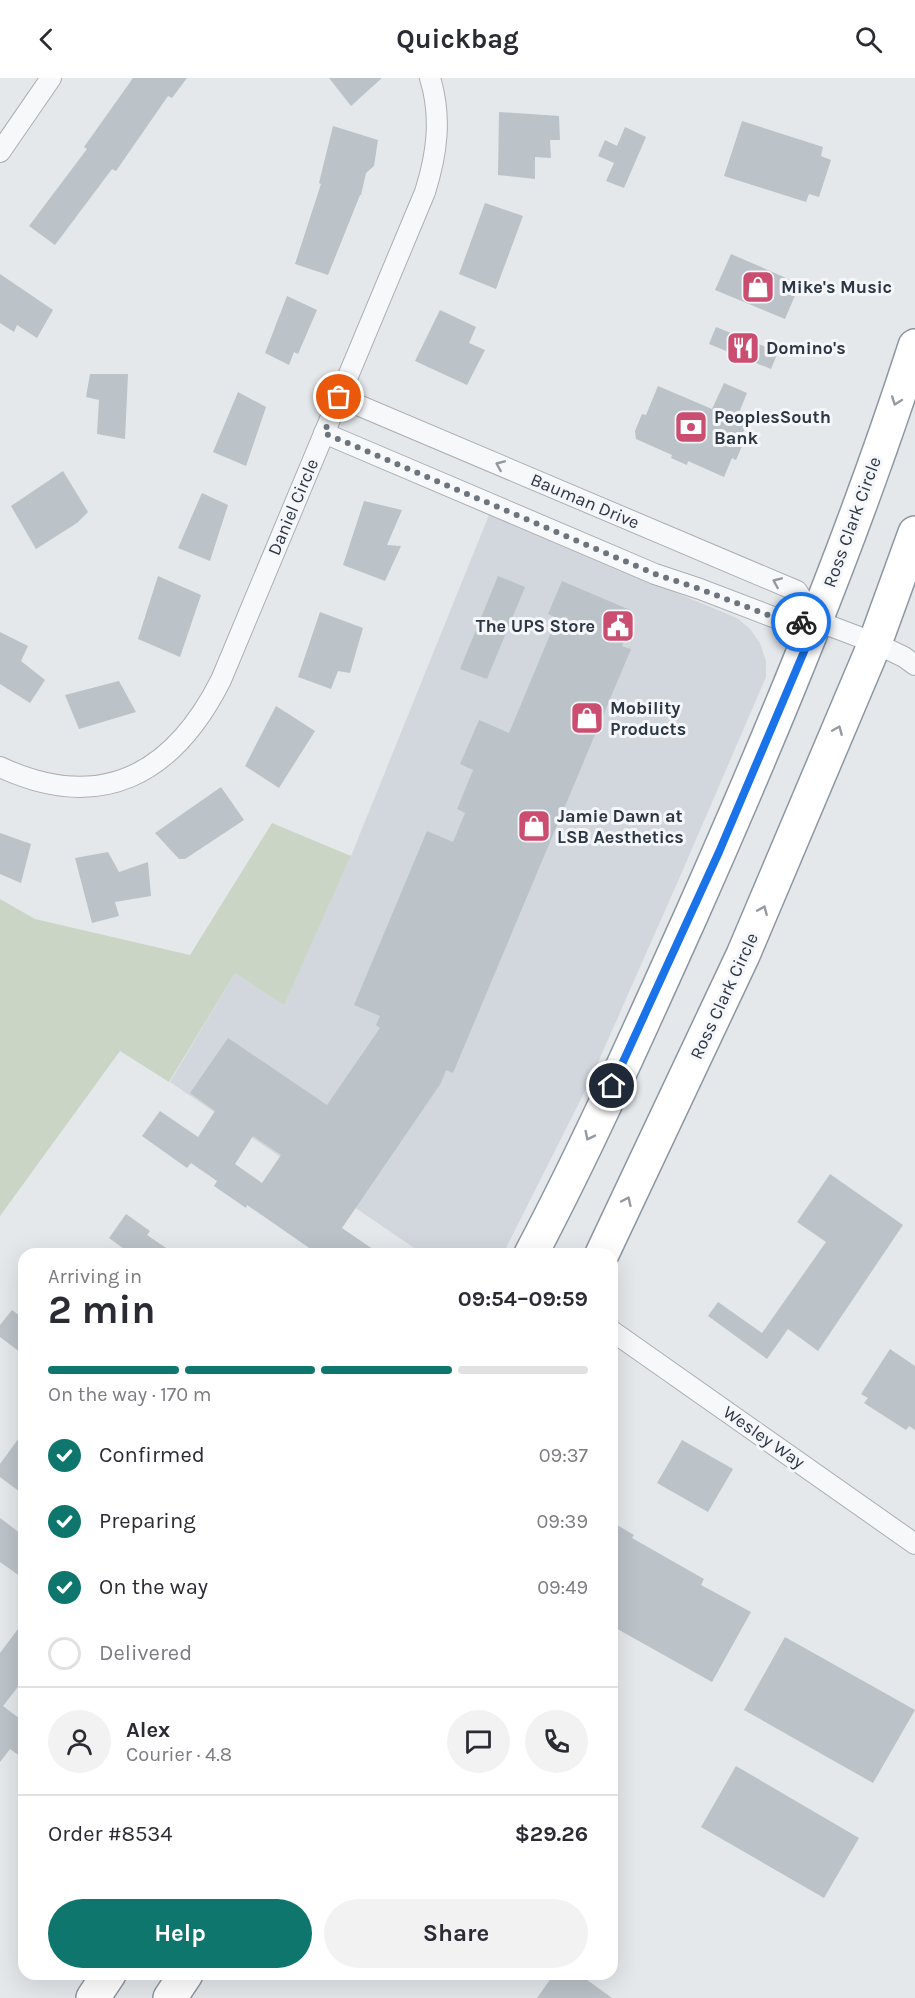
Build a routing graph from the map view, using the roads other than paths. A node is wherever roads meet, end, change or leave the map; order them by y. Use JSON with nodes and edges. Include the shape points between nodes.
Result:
{"nodes":[{"id":1,"x":51,"y":78,"type":"edge"},
{"id":2,"x":430,"y":78,"type":"edge"},
{"id":3,"x":0,"y":152,"type":"edge"},
{"id":4,"x":915,"y":346,"type":"edge"},
{"id":5,"x":339,"y":397,"type":"junction"},
{"id":6,"x":324,"y":433,"type":"junction"},
{"id":7,"x":915,"y":533,"type":"edge"},
{"id":8,"x":817,"y":621,"type":"junction"},
{"id":9,"x":875,"y":643,"type":"junction"},
{"id":10,"x":915,"y":665,"type":"edge"},
{"id":11,"x":0,"y":767,"type":"edge"},
{"id":12,"x":534,"y":1248,"type":"edge"},
{"id":13,"x":605,"y":1248,"type":"edge"},
{"id":14,"x":618,"y":1335,"type":"edge"},
{"id":15,"x":915,"y":1544,"type":"edge"},
{"id":16,"x":105,"y":1980,"type":"edge"},
{"id":17,"x":182,"y":1980,"type":"edge"},
{"id":18,"x":93,"y":1998,"type":"edge"},
{"id":19,"x":170,"y":1998,"type":"edge"}],
"edges":[{"from":1,"to":3,"type":"street"},
{"from":2,"to":5,"type":"street","name":"Daniel Circle","via":[[438,119],[433,167],[401,254]]},
{"from":4,"to":8,"type":"highway","name":"Ross Clark Circle","one_way":true},
{"from":5,"to":6,"type":"street","name":"Daniel Circle"},
{"from":8,"to":5,"type":"street","name":"Bauman Drive","one_way":true,"via":[[797,591]]},
{"from":6,"to":8,"type":"street","via":[[655,574],[786,622]]},
{"from":6,"to":11,"type":"street","name":"Daniel Circle","via":[[221,680],[201,717],[176,747],[130,777],[95,786],[52,786]]},
{"from":7,"to":9,"type":"highway","name":"Ross Clark Circle"},
{"from":8,"to":9,"type":"street"},
{"from":8,"to":12,"type":"highway","name":"Ross Clark Circle","one_way":true,"via":[[643,1023]]},
{"from":9,"to":10,"type":"street"},
{"from":13,"to":9,"type":"highway","name":"Ross Clark Circle","one_way":true,"via":[[743,955]]},
{"from":14,"to":15,"type":"street","name":"Wesley Way"},
{"from":16,"to":18,"type":"highway"},
{"from":17,"to":19,"type":"highway"}]}
